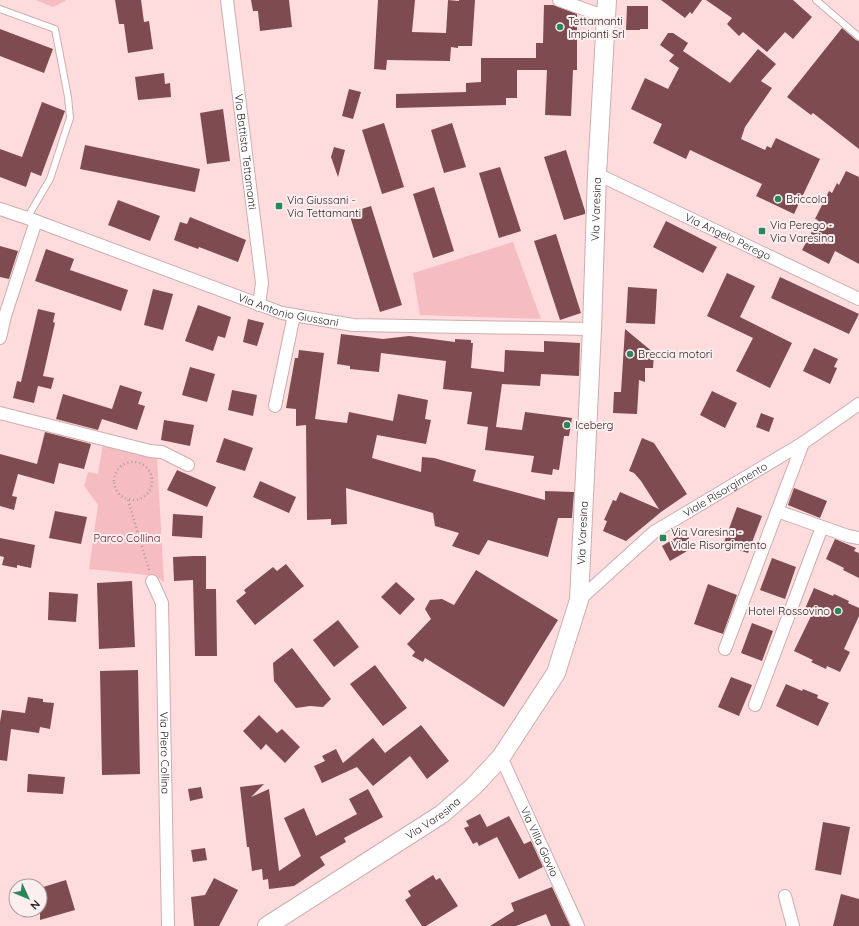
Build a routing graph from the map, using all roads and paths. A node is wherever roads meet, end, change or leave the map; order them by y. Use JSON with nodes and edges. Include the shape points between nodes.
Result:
{"nodes":[{"id":1,"x":227,"y":0,"type":"edge"},
{"id":2,"x":559,"y":0,"type":"edge"},
{"id":3,"x":816,"y":0,"type":"edge"},
{"id":4,"x":0,"y":8,"type":"edge"},
{"id":5,"x":606,"y":8,"type":"edge"},
{"id":6,"x":859,"y":37,"type":"edge"},
{"id":7,"x":597,"y":174,"type":"junction"},
{"id":8,"x":0,"y":209,"type":"edge"},
{"id":9,"x":31,"y":220,"type":"junction"},
{"id":10,"x":859,"y":299,"type":"edge"},
{"id":11,"x":259,"y":305,"type":"junction"},
{"id":12,"x":294,"y":315,"type":"junction"},
{"id":13,"x":592,"y":329,"type":"junction"},
{"id":14,"x":0,"y":338,"type":"edge"},
{"id":15,"x":859,"y":404,"type":"edge"},
{"id":16,"x":275,"y":406,"type":"dead end"},
{"id":17,"x":0,"y":413,"type":"edge"},
{"id":18,"x":803,"y":443,"type":"junction"},
{"id":19,"x":188,"y":465,"type":"dead end"},
{"id":20,"x":128,"y":500,"type":"junction"},
{"id":21,"x":777,"y":511,"type":"junction"},
{"id":22,"x":822,"y":527,"type":"junction"},
{"id":23,"x":859,"y":538,"type":"edge"},
{"id":24,"x":152,"y":581,"type":"joint"},
{"id":25,"x":579,"y":600,"type":"junction"},
{"id":26,"x":725,"y":649,"type":"dead end"},
{"id":27,"x":755,"y":706,"type":"dead end"},
{"id":28,"x":501,"y":757,"type":"junction"},
{"id":29,"x":785,"y":896,"type":"dead end"},
{"id":30,"x":168,"y":926,"type":"edge"},
{"id":31,"x":267,"y":926,"type":"edge"},
{"id":32,"x":578,"y":926,"type":"edge"},
{"id":33,"x":793,"y":926,"type":"edge"}],
"edges":[{"from":1,"to":11,"type":"street","name":"Via Battista Tettamanti","via":[[262,283]]},
{"from":2,"to":5,"type":"street"},
{"from":3,"to":6,"type":"lane"},
{"from":4,"to":9,"type":"lane","via":[[55,29],[68,97],[70,118],[50,179]]},
{"from":5,"to":7,"type":"main road","name":"Via Varesina"},
{"from":7,"to":10,"type":"street","name":"Via Angelo Perego"},
{"from":7,"to":13,"type":"main road","name":"Via Varesina"},
{"from":8,"to":9,"type":"street","name":"Via Antonio Giussani"},
{"from":9,"to":11,"type":"street","name":"Via Antonio Giussani"},
{"from":9,"to":14,"type":"street"},
{"from":11,"to":12,"type":"street","name":"Via Antonio Giussani"},
{"from":12,"to":13,"type":"street","name":"Via Antonio Giussani","via":[[353,325]]},
{"from":12,"to":16,"type":"street"},
{"from":13,"to":25,"type":"main road","name":"Via Varesina"},
{"from":15,"to":18,"type":"street","name":"Viale Risorgimento"},
{"from":17,"to":19,"type":"street","via":[[162,452]]},
{"from":18,"to":21,"type":"street"},
{"from":18,"to":25,"type":"street","name":"Viale Risorgimento","via":[[654,532]]},
{"from":20,"to":20,"type":"path","via":[[141,499],[152,484],[146,467],[140,463],[128,462],[117,469],[113,481],[118,493]]},
{"from":20,"to":24,"type":"path"},
{"from":21,"to":22,"type":"street"},
{"from":21,"to":26,"type":"street"},
{"from":22,"to":23,"type":"street"},
{"from":22,"to":27,"type":"street"},
{"from":24,"to":30,"type":"street","name":"Via Piero Collina","via":[[162,603]]},
{"from":25,"to":28,"type":"main road","name":"Via Varesina","via":[[556,673]]},
{"from":28,"to":31,"type":"main road","name":"Via Varesina","via":[[474,786],[442,814]]},
{"from":28,"to":32,"type":"street","name":"Via Villa Giovio"},
{"from":29,"to":33,"type":"street"}]}
